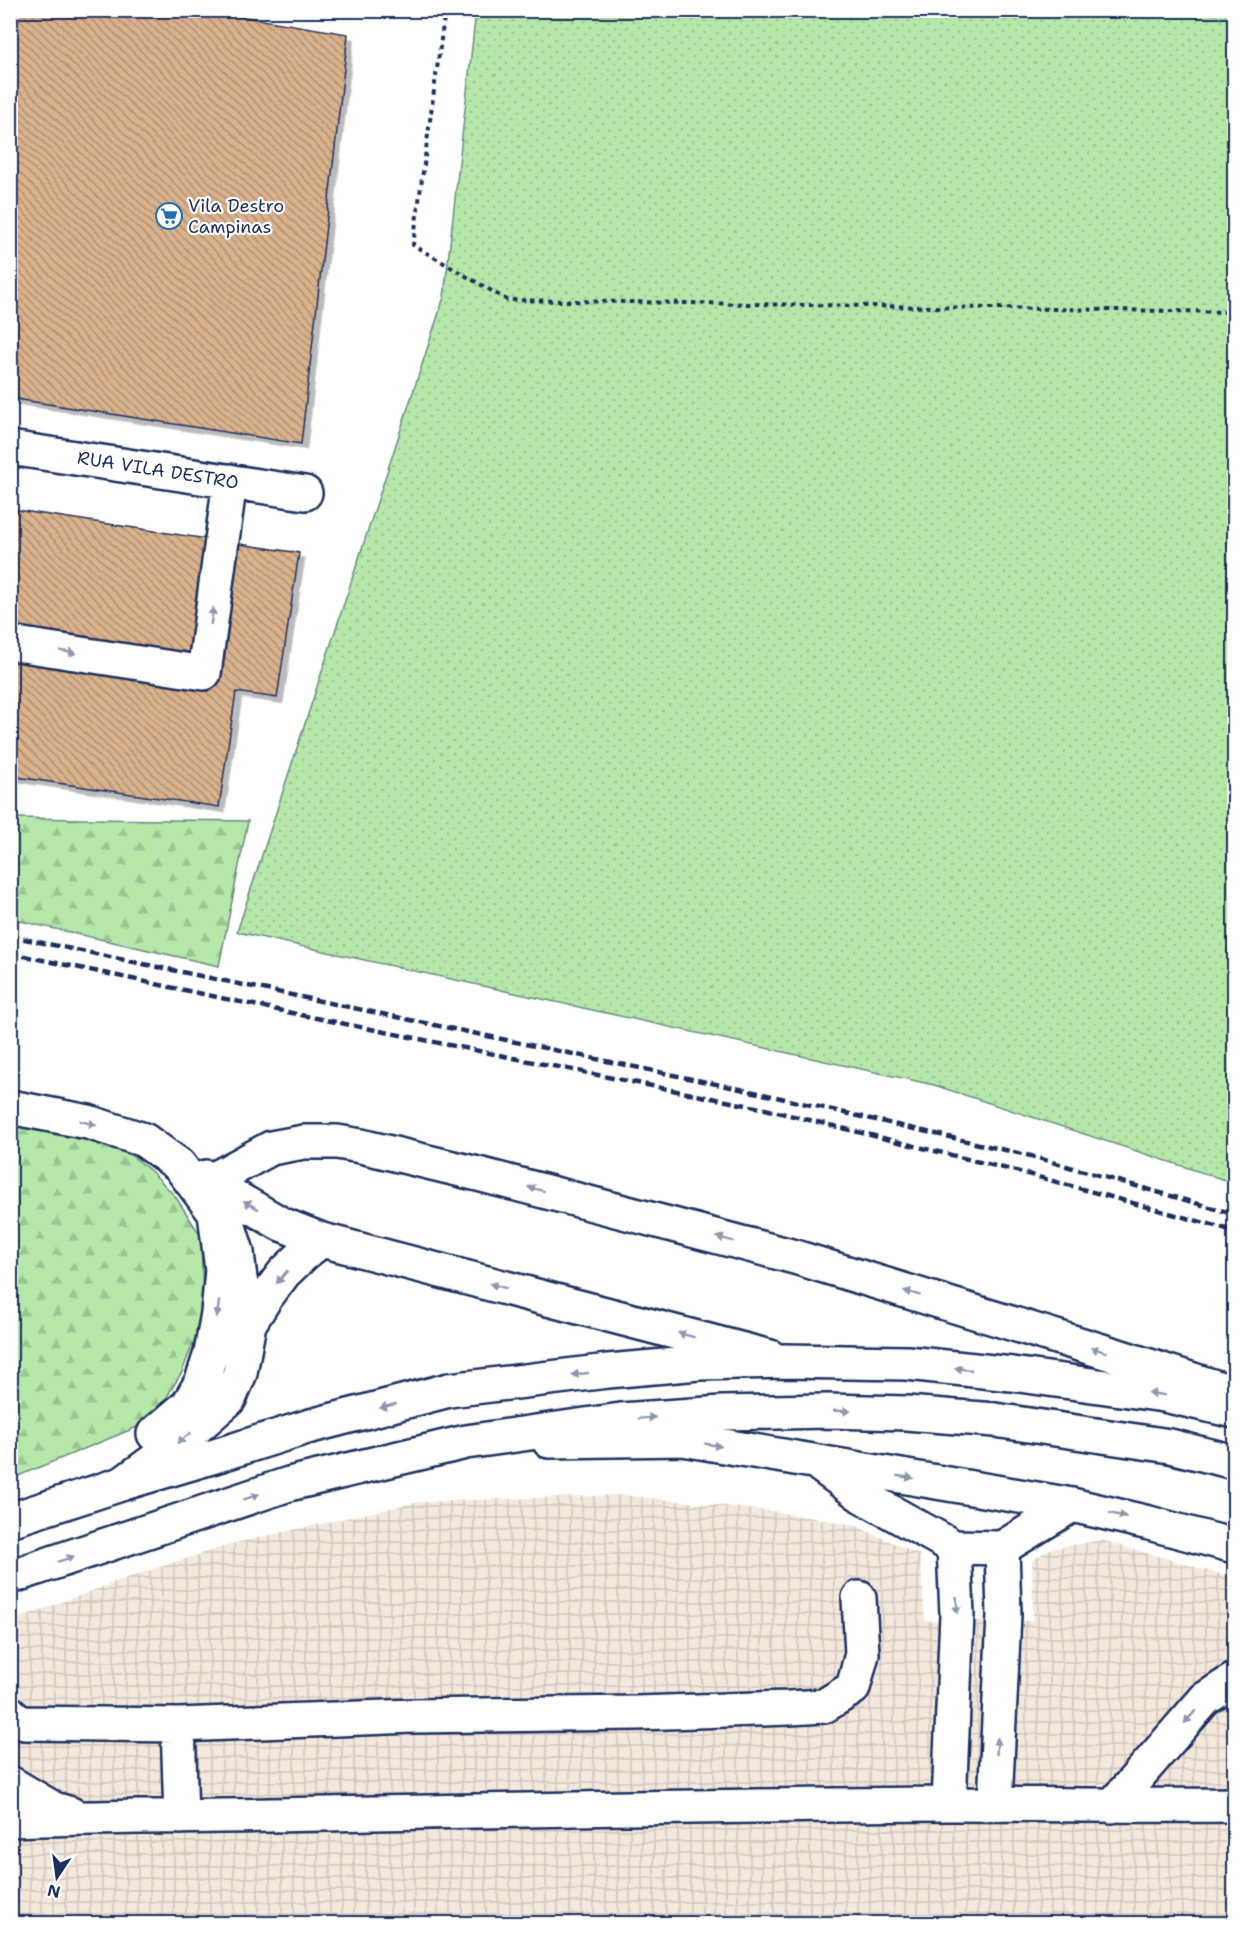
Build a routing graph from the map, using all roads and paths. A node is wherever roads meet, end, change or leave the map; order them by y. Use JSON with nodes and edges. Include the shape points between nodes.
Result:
{"nodes":[{"id":1,"x":445,"y":10,"type":"edge"},
{"id":2,"x":1234,"y":312,"type":"edge"},
{"id":3,"x":10,"y":448,"type":"edge"},
{"id":4,"x":230,"y":481,"type":"junction"},
{"id":5,"x":304,"y":493,"type":"dead end"},
{"id":6,"x":10,"y":643,"type":"edge"},
{"id":7,"x":10,"y":1089,"type":"edge"},
{"id":8,"x":10,"y":1107,"type":"edge"},
{"id":9,"x":209,"y":1182,"type":"junction"},
{"id":10,"x":322,"y":1240,"type":"junction"},
{"id":11,"x":249,"y":1324,"type":"junction"},
{"id":12,"x":784,"y":1361,"type":"junction"},
{"id":13,"x":1234,"y":1393,"type":"edge"},
{"id":14,"x":1234,"y":1411,"type":"edge"},
{"id":15,"x":466,"y":1442,"type":"junction"},
{"id":16,"x":814,"y":1462,"type":"junction"},
{"id":17,"x":1234,"y":1462,"type":"edge"},
{"id":18,"x":124,"y":1483,"type":"junction"},
{"id":19,"x":70,"y":1502,"type":"junction"},
{"id":20,"x":1072,"y":1505,"type":"junction"},
{"id":21,"x":10,"y":1520,"type":"edge"},
{"id":22,"x":1234,"y":1546,"type":"edge"},
{"id":23,"x":954,"y":1547,"type":"junction"},
{"id":24,"x":1002,"y":1548,"type":"junction"},
{"id":25,"x":10,"y":1577,"type":"edge"},
{"id":26,"x":859,"y":1598,"type":"dead end"},
{"id":27,"x":1234,"y":1680,"type":"edge"},
{"id":28,"x":10,"y":1713,"type":"edge"},
{"id":29,"x":178,"y":1725,"type":"junction"},
{"id":30,"x":10,"y":1783,"type":"edge"},
{"id":31,"x":949,"y":1804,"type":"junction"},
{"id":32,"x":995,"y":1804,"type":"junction"},
{"id":33,"x":1234,"y":1805,"type":"edge"},
{"id":34,"x":1112,"y":1806,"type":"junction"},
{"id":35,"x":81,"y":1817,"type":"junction"},
{"id":36,"x":181,"y":1817,"type":"junction"},
{"id":37,"x":10,"y":1820,"type":"edge"}],
"edges":[{"from":1,"to":2,"type":"path","via":[[413,245],[507,300]]},
{"from":3,"to":4,"type":"main road","name":"RUA VILA DESTRO"},
{"from":4,"to":5,"type":"main road","name":"RUA VILA DESTRO"},
{"from":6,"to":4,"type":"main road","one_way":true,"via":[[204,673]]},
{"from":7,"to":9,"type":"main road","via":[[87,1099],[153,1121],[193,1151]]},
{"from":8,"to":19,"type":"main road","one_way":true,"via":[[88,1122],[144,1140],[178,1165],[215,1213],[222,1270],[211,1353],[202,1381],[188,1405]]},
{"from":10,"to":9,"type":"main road","one_way":true,"via":[[281,1224]]},
{"from":9,"to":11,"type":"main road","via":[[237,1252]]},
{"from":13,"to":9,"type":"main road","one_way":true,"via":[[795,1257],[361,1146],[304,1142],[271,1148]]},
{"from":10,"to":11,"type":"main road","one_way":true,"via":[[284,1273]]},
{"from":12,"to":10,"type":"main road","one_way":true},
{"from":11,"to":18,"type":"main road","one_way":true,"via":[[240,1373],[229,1399]]},
{"from":14,"to":12,"type":"main road","one_way":true,"via":[[1164,1395],[1012,1374],[907,1363]]},
{"from":12,"to":18,"type":"main road","one_way":true,"via":[[699,1363],[449,1390],[307,1427]]},
{"from":15,"to":16,"type":"main road","one_way":true,"via":[[682,1439]]},
{"from":15,"to":17,"type":"main road","one_way":true,"via":[[621,1420],[722,1413],[906,1413],[994,1420],[1170,1446]]},
{"from":25,"to":15,"type":"main road","one_way":true,"via":[[289,1484]]},
{"from":16,"to":20,"type":"main road","one_way":true},
{"from":16,"to":23,"type":"main road","via":[[862,1496]]},
{"from":18,"to":19,"type":"main road"},
{"from":19,"to":21,"type":"main road"},
{"from":20,"to":22,"type":"main road","one_way":true},
{"from":20,"to":24,"type":"main road"},
{"from":23,"to":24,"type":"main road"},
{"from":23,"to":31,"type":"main road","one_way":true,"via":[[957,1614]]},
{"from":32,"to":24,"type":"main road","one_way":true,"via":[[1004,1615]]},
{"from":26,"to":29,"type":"main road","via":[[862,1654],[853,1688],[824,1706]]},
{"from":27,"to":34,"type":"main road","one_way":true,"via":[[1205,1699]]},
{"from":28,"to":29,"type":"main road","via":[[24,1723]]},
{"from":29,"to":36,"type":"main road"},
{"from":30,"to":35,"type":"main road","via":[[54,1809]]},
{"from":31,"to":32,"type":"main road"},
{"from":31,"to":36,"type":"main road"},
{"from":32,"to":34,"type":"main road"},
{"from":33,"to":34,"type":"main road"},
{"from":35,"to":36,"type":"main road"},
{"from":35,"to":37,"type":"main road"}]}
